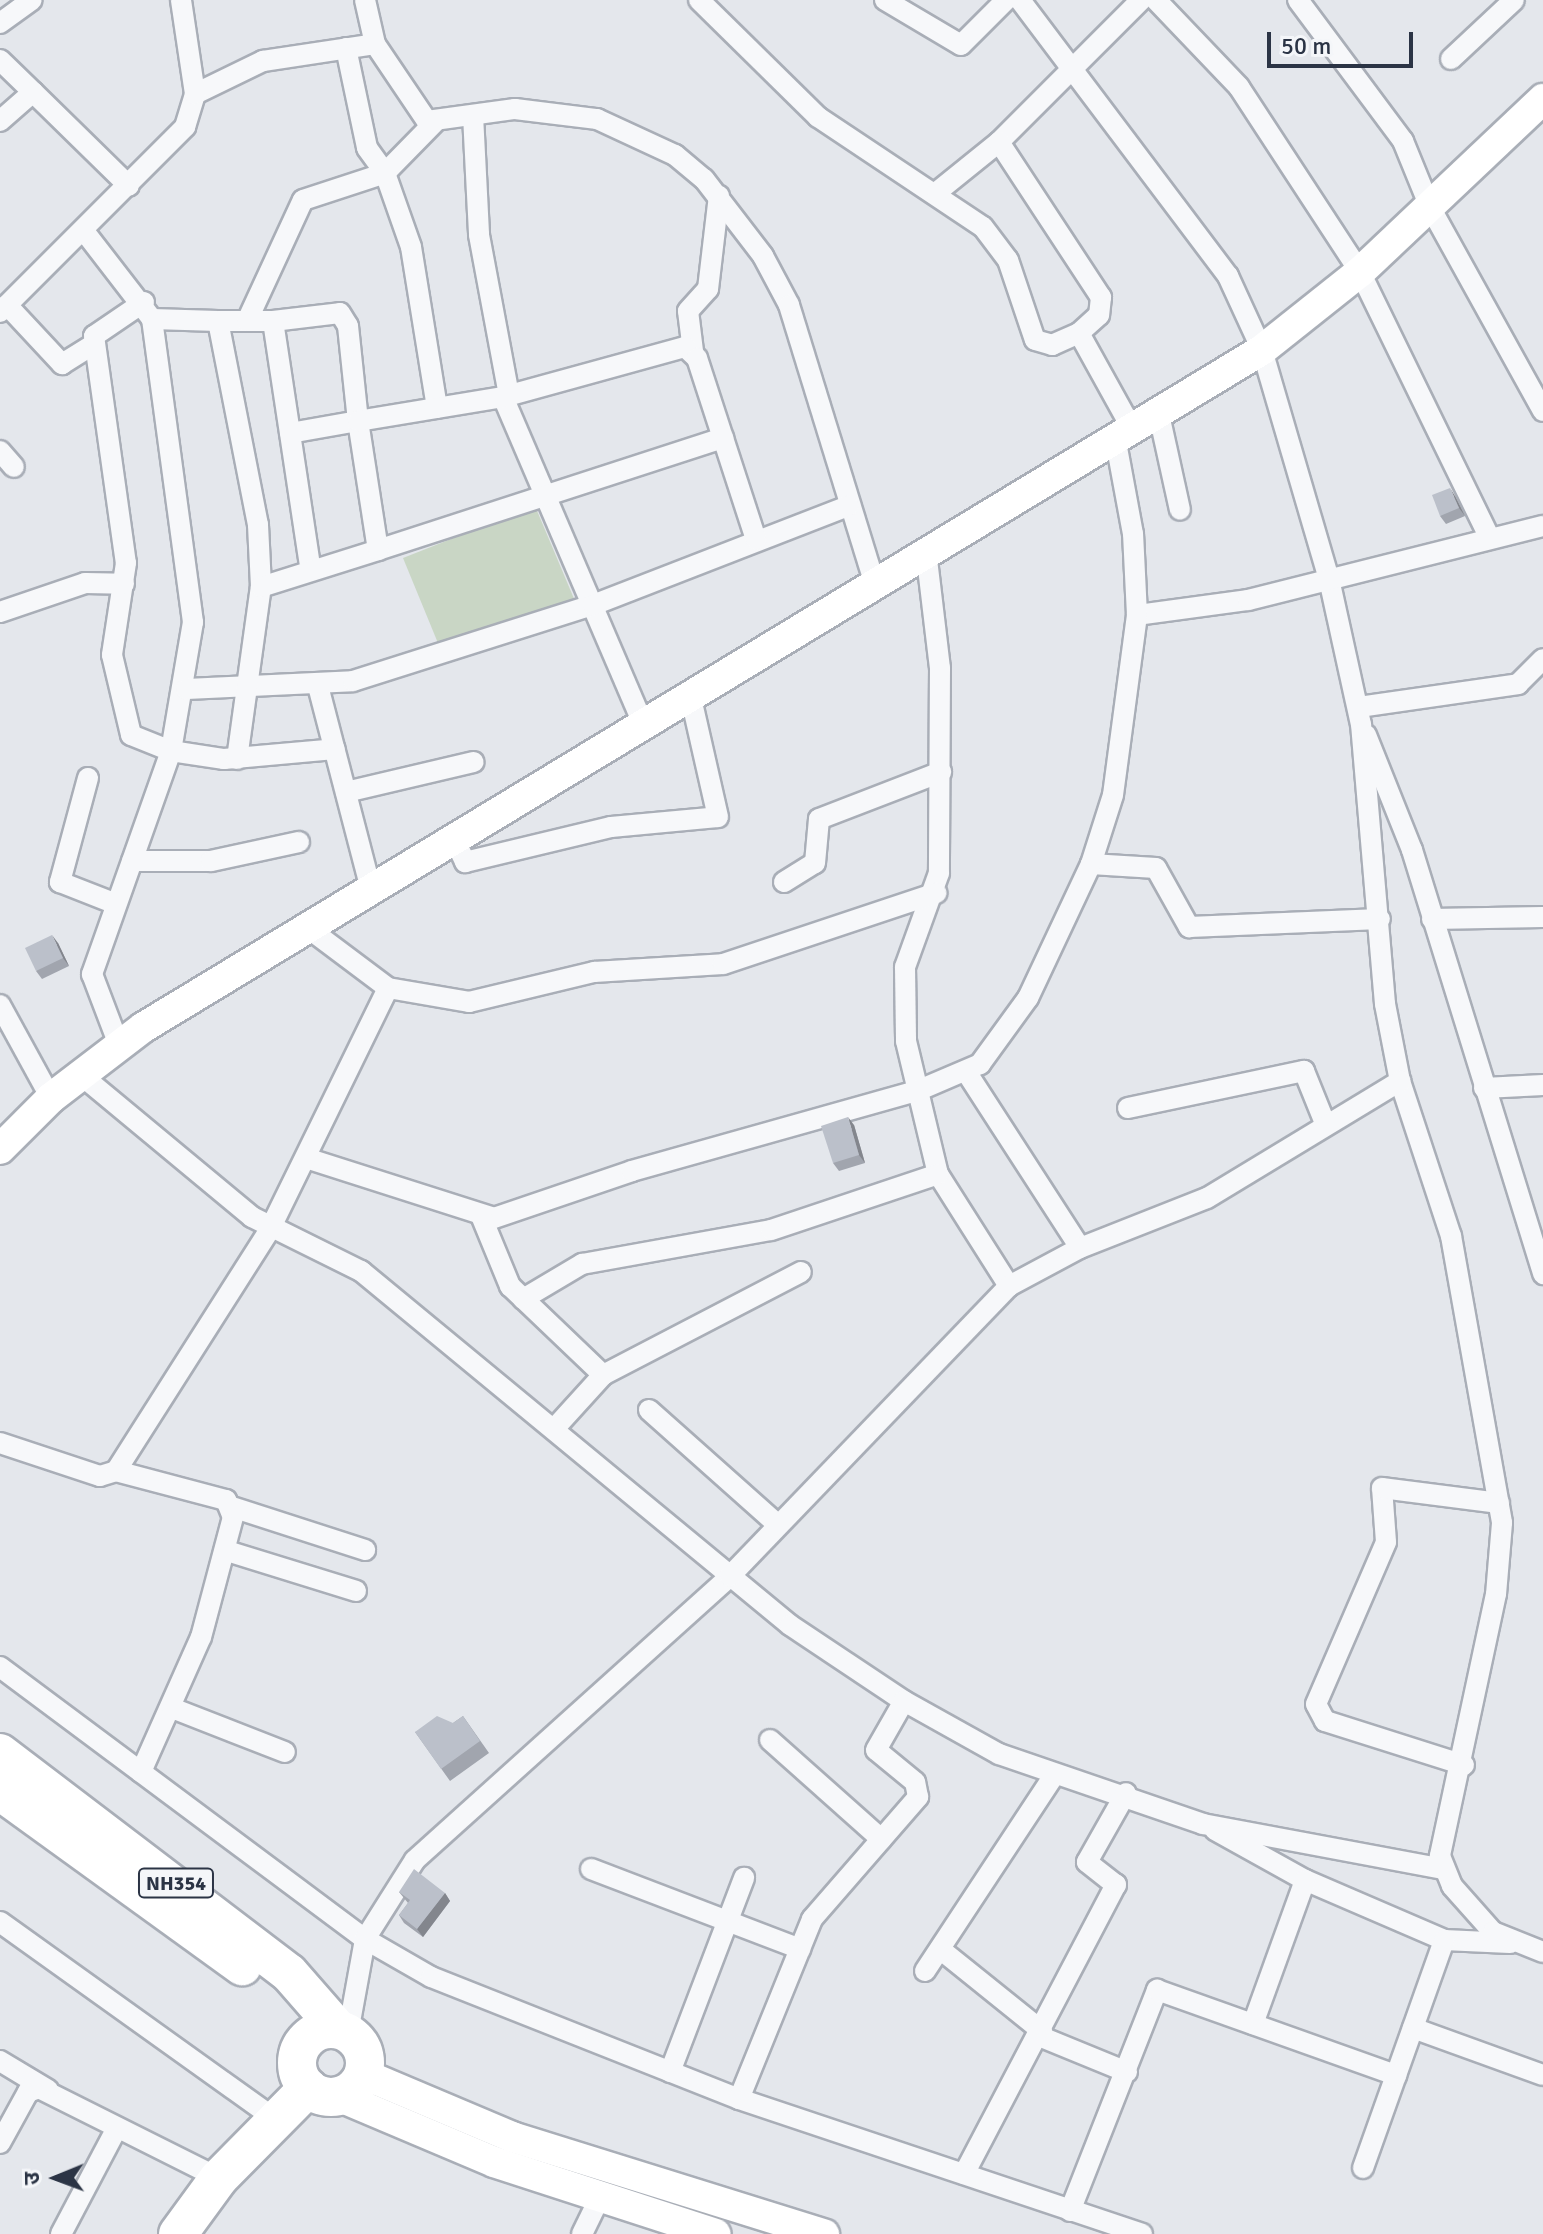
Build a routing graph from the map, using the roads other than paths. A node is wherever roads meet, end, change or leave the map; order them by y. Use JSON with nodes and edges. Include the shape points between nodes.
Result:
{"nodes":[{"id":1,"x":30,"y":0,"type":"edge"},
{"id":2,"x":181,"y":0,"type":"edge"},
{"id":3,"x":365,"y":0,"type":"edge"},
{"id":4,"x":699,"y":0,"type":"edge"},
{"id":5,"x":885,"y":0,"type":"edge"},
{"id":6,"x":1006,"y":0,"type":"edge"},
{"id":7,"x":1020,"y":0,"type":"edge"},
{"id":8,"x":1141,"y":0,"type":"edge"},
{"id":9,"x":1156,"y":0,"type":"edge"},
{"id":10,"x":1298,"y":0,"type":"edge"},
{"id":11,"x":1514,"y":0,"type":"edge"},
{"id":12,"x":0,"y":23,"type":"edge"},
{"id":13,"x":375,"y":44,"type":"junction"},
{"id":14,"x":346,"y":48,"type":"junction"},
{"id":15,"x":1451,"y":59,"type":"dead end"},
{"id":16,"x":0,"y":60,"type":"edge"},
{"id":17,"x":1074,"y":70,"type":"junction"},
{"id":18,"x":33,"y":92,"type":"junction"},
{"id":19,"x":195,"y":94,"type":"junction"},
{"id":20,"x":1539,"y":111,"type":"edge"},
{"id":21,"x":473,"y":115,"type":"junction"},
{"id":22,"x":0,"y":121,"type":"edge"},
{"id":23,"x":435,"y":122,"type":"junction"},
{"id":24,"x":999,"y":142,"type":"junction"},
{"id":25,"x":385,"y":173,"type":"junction"},
{"id":26,"x":129,"y":186,"type":"junction"},
{"id":27,"x":937,"y":192,"type":"junction"},
{"id":28,"x":719,"y":196,"type":"junction"},
{"id":29,"x":1430,"y":207,"type":"junction"},
{"id":30,"x":84,"y":231,"type":"junction"},
{"id":31,"x":1360,"y":272,"type":"junction"},
{"id":32,"x":4,"y":308,"type":"edge"},
{"id":33,"x":148,"y":311,"type":"junction"},
{"id":34,"x":218,"y":321,"type":"junction"},
{"id":35,"x":247,"y":321,"type":"junction"},
{"id":36,"x":273,"y":321,"type":"junction"},
{"id":37,"x":1079,"y":333,"type":"junction"},
{"id":38,"x":94,"y":344,"type":"junction"},
{"id":39,"x":1262,"y":350,"type":"junction"},
{"id":40,"x":693,"y":351,"type":"junction"},
{"id":41,"x":506,"y":396,"type":"junction"},
{"id":42,"x":437,"y":408,"type":"junction"},
{"id":43,"x":1158,"y":410,"type":"junction"},
{"id":44,"x":1543,"y":411,"type":"edge"},
{"id":45,"x":358,"y":421,"type":"junction"},
{"id":46,"x":1123,"y":432,"type":"junction"},
{"id":47,"x":290,"y":433,"type":"junction"},
{"id":48,"x":723,"y":438,"type":"junction"},
{"id":49,"x":0,"y":451,"type":"edge"},
{"id":50,"x":14,"y":467,"type":"dead end"},
{"id":51,"x":543,"y":496,"type":"junction"},
{"id":52,"x":848,"y":506,"type":"junction"},
{"id":53,"x":1180,"y":510,"type":"dead end"},
{"id":54,"x":1543,"y":526,"type":"edge"},
{"id":55,"x":1490,"y":538,"type":"junction"},
{"id":56,"x":756,"y":540,"type":"junction"},
{"id":57,"x":378,"y":550,"type":"junction"},
{"id":58,"x":926,"y":551,"type":"junction"},
{"id":59,"x":310,"y":567,"type":"junction"},
{"id":60,"x":1329,"y":579,"type":"junction"},
{"id":61,"x":124,"y":584,"type":"junction"},
{"id":62,"x":875,"y":585,"type":"junction"},
{"id":63,"x":261,"y":587,"type":"junction"},
{"id":64,"x":593,"y":605,"type":"junction"},
{"id":65,"x":0,"y":612,"type":"edge"},
{"id":66,"x":1137,"y":615,"type":"junction"},
{"id":67,"x":1543,"y":659,"type":"edge"},
{"id":68,"x":318,"y":686,"type":"junction"},
{"id":69,"x":186,"y":689,"type":"junction"},
{"id":70,"x":245,"y":690,"type":"junction"},
{"id":71,"x":691,"y":698,"type":"junction"},
{"id":72,"x":1360,"y":716,"type":"junction"},
{"id":73,"x":643,"y":724,"type":"junction"},
{"id":74,"x":335,"y":749,"type":"junction"},
{"id":75,"x":171,"y":751,"type":"junction"},
{"id":76,"x":237,"y":759,"type":"junction"},
{"id":77,"x":474,"y":762,"type":"dead end"},
{"id":78,"x":941,"y":772,"type":"junction"},
{"id":79,"x":88,"y":778,"type":"dead end"},
{"id":80,"x":346,"y":792,"type":"junction"},
{"id":81,"x":453,"y":836,"type":"junction"},
{"id":82,"x":299,"y":842,"type":"dead end"},
{"id":83,"x":132,"y":861,"type":"junction"},
{"id":84,"x":1091,"y":864,"type":"junction"},
{"id":85,"x":784,"y":882,"type":"dead end"},
{"id":86,"x":370,"y":885,"type":"junction"},
{"id":87,"x":936,"y":893,"type":"junction"},
{"id":88,"x":116,"y":904,"type":"junction"},
{"id":89,"x":1543,"y":917,"type":"edge"},
{"id":90,"x":1380,"y":919,"type":"junction"},
{"id":91,"x":1432,"y":919,"type":"junction"},
{"id":92,"x":304,"y":925,"type":"junction"},
{"id":93,"x":388,"y":988,"type":"junction"},
{"id":94,"x":0,"y":1005,"type":"edge"},
{"id":95,"x":119,"y":1045,"type":"junction"},
{"id":96,"x":967,"y":1073,"type":"junction"},
{"id":97,"x":81,"y":1075,"type":"junction"},
{"id":98,"x":1400,"y":1081,"type":"junction"},
{"id":99,"x":1543,"y":1085,"type":"edge"},
{"id":100,"x":1484,"y":1088,"type":"junction"},
{"id":101,"x":917,"y":1091,"type":"junction"},
{"id":102,"x":51,"y":1098,"type":"junction"},
{"id":103,"x":1128,"y":1108,"type":"dead end"},
{"id":104,"x":1325,"y":1123,"type":"junction"},
{"id":105,"x":0,"y":1149,"type":"edge"},
{"id":106,"x":306,"y":1158,"type":"junction"},
{"id":107,"x":938,"y":1174,"type":"junction"},
{"id":108,"x":482,"y":1218,"type":"junction"},
{"id":109,"x":270,"y":1229,"type":"junction"},
{"id":110,"x":1080,"y":1248,"type":"junction"},
{"id":111,"x":801,"y":1272,"type":"dead end"},
{"id":112,"x":1543,"y":1274,"type":"edge"},
{"id":113,"x":1009,"y":1286,"type":"junction"},
{"id":114,"x":523,"y":1299,"type":"junction"},
{"id":115,"x":603,"y":1375,"type":"junction"},
{"id":116,"x":649,"y":1410,"type":"dead end"},
{"id":117,"x":555,"y":1428,"type":"junction"},
{"id":118,"x":0,"y":1443,"type":"edge"},
{"id":119,"x":116,"y":1471,"type":"junction"},
{"id":120,"x":1499,"y":1503,"type":"junction"},
{"id":121,"x":232,"y":1507,"type":"junction"},
{"id":122,"x":778,"y":1525,"type":"junction"},
{"id":123,"x":365,"y":1550,"type":"dead end"},
{"id":124,"x":227,"y":1551,"type":"junction"},
{"id":125,"x":730,"y":1576,"type":"junction"},
{"id":126,"x":356,"y":1591,"type":"dead end"},
{"id":127,"x":0,"y":1667,"type":"edge"},
{"id":128,"x":904,"y":1701,"type":"junction"},
{"id":129,"x":172,"y":1708,"type":"junction"},
{"id":130,"x":770,"y":1740,"type":"dead end"},
{"id":131,"x":285,"y":1752,"type":"dead end"},
{"id":132,"x":0,"y":1753,"type":"edge"},
{"id":133,"x":1464,"y":1765,"type":"junction"},
{"id":134,"x":141,"y":1772,"type":"junction"},
{"id":135,"x":1055,"y":1774,"type":"junction"},
{"id":136,"x":0,"y":1791,"type":"edge"},
{"id":137,"x":1126,"y":1793,"type":"junction"},
{"id":138,"x":1203,"y":1824,"type":"junction"},
{"id":139,"x":881,"y":1839,"type":"junction"},
{"id":140,"x":591,"y":1869,"type":"dead end"},
{"id":141,"x":1443,"y":1869,"type":"junction"},
{"id":142,"x":744,"y":1878,"type":"dead end"},
{"id":143,"x":1305,"y":1880,"type":"junction"},
{"id":144,"x":728,"y":1921,"type":"junction"},
{"id":145,"x":0,"y":1922,"type":"edge"},
{"id":146,"x":365,"y":1939,"type":"junction"},
{"id":147,"x":1444,"y":1940,"type":"junction"},
{"id":148,"x":1510,"y":1943,"type":"junction"},
{"id":149,"x":800,"y":1949,"type":"junction"},
{"id":150,"x":940,"y":1949,"type":"junction"},
{"id":151,"x":1543,"y":1952,"type":"edge"},
{"id":152,"x":925,"y":1971,"type":"dead end"},
{"id":153,"x":1253,"y":2024,"type":"junction"},
{"id":154,"x":1413,"y":2028,"type":"junction"},
{"id":155,"x":333,"y":2032,"type":"junction"},
{"id":156,"x":1041,"y":2034,"type":"junction"},
{"id":157,"x":0,"y":2061,"type":"edge"},
{"id":158,"x":670,"y":2072,"type":"junction"},
{"id":159,"x":1127,"y":2072,"type":"junction"},
{"id":160,"x":1396,"y":2075,"type":"junction"},
{"id":161,"x":1543,"y":2075,"type":"edge"},
{"id":162,"x":337,"y":2086,"type":"junction"},
{"id":163,"x":51,"y":2093,"type":"junction"},
{"id":164,"x":739,"y":2099,"type":"junction"},
{"id":165,"x":277,"y":2120,"type":"junction"},
{"id":166,"x":117,"y":2128,"type":"junction"},
{"id":167,"x":0,"y":2143,"type":"edge"},
{"id":168,"x":1363,"y":2168,"type":"dead end"},
{"id":169,"x":964,"y":2174,"type":"junction"},
{"id":170,"x":219,"y":2178,"type":"junction"},
{"id":171,"x":599,"y":2199,"type":"junction"},
{"id":172,"x":1070,"y":2211,"type":"junction"},
{"id":173,"x":61,"y":2234,"type":"edge"},
{"id":174,"x":178,"y":2234,"type":"edge"},
{"id":175,"x":582,"y":2234,"type":"edge"},
{"id":176,"x":716,"y":2234,"type":"edge"},
{"id":177,"x":824,"y":2234,"type":"edge"},
{"id":178,"x":1142,"y":2234,"type":"edge"}],
"edges":[{"from":1,"to":12,"type":"street"},
{"from":2,"to":19,"type":"street"},
{"from":3,"to":13,"type":"street"},
{"from":4,"to":27,"type":"street","via":[[818,117]]},
{"from":5,"to":6,"type":"street","via":[[961,45]]},
{"from":7,"to":17,"type":"street"},
{"from":8,"to":17,"type":"street"},
{"from":9,"to":31,"type":"street","via":[[1239,87]]},
{"from":10,"to":29,"type":"street","via":[[1403,141]]},
{"from":11,"to":15,"type":"street"},
{"from":13,"to":14,"type":"street"},
{"from":13,"to":23,"type":"street","via":[[419,116]]},
{"from":14,"to":19,"type":"street","via":[[263,61]]},
{"from":14,"to":25,"type":"street","via":[[367,148]]},
{"from":16,"to":18,"type":"street"},
{"from":17,"to":24,"type":"street"},
{"from":17,"to":39,"type":"street","via":[[1211,248]]},
{"from":18,"to":22,"type":"street"},
{"from":18,"to":26,"type":"street"},
{"from":19,"to":26,"type":"street","via":[[185,127]]},
{"from":20,"to":29,"type":"street"},
{"from":21,"to":23,"type":"street"},
{"from":21,"to":28,"type":"street","via":[[515,109],[597,119],[675,155]]},
{"from":21,"to":41,"type":"street","via":[[479,235]]},
{"from":23,"to":25,"type":"street"},
{"from":24,"to":27,"type":"street"},
{"from":24,"to":37,"type":"street","via":[[1101,297],[1099,315]]},
{"from":25,"to":35,"type":"street","via":[[303,200]]},
{"from":25,"to":42,"type":"street","via":[[411,247]]},
{"from":26,"to":30,"type":"street"},
{"from":27,"to":37,"type":"street","via":[[998,243],[1035,340],[1052,345]]},
{"from":28,"to":40,"type":"street","via":[[708,289],[688,311]]},
{"from":28,"to":52,"type":"street","via":[[789,305]]},
{"from":29,"to":31,"type":"street"},
{"from":29,"to":44,"type":"street"},
{"from":30,"to":32,"type":"street"},
{"from":30,"to":33,"type":"street"},
{"from":31,"to":39,"type":"street"},
{"from":31,"to":55,"type":"street"},
{"from":32,"to":38,"type":"street","via":[[62,364]]},
{"from":33,"to":34,"type":"street"},
{"from":33,"to":38,"type":"street","via":[[97,329]]},
{"from":33,"to":69,"type":"street","via":[[191,583]]},
{"from":34,"to":35,"type":"street"},
{"from":34,"to":63,"type":"street","via":[[258,525]]},
{"from":35,"to":36,"type":"street"},
{"from":36,"to":45,"type":"street","via":[[346,316]]},
{"from":36,"to":47,"type":"street"},
{"from":37,"to":46,"type":"street"},
{"from":38,"to":61,"type":"street"},
{"from":39,"to":43,"type":"street"},
{"from":39,"to":60,"type":"street"},
{"from":40,"to":41,"type":"street","via":[[676,348]]},
{"from":40,"to":48,"type":"street"},
{"from":41,"to":42,"type":"street"},
{"from":41,"to":51,"type":"street"},
{"from":42,"to":45,"type":"street"},
{"from":43,"to":46,"type":"street"},
{"from":43,"to":53,"type":"street"},
{"from":45,"to":47,"type":"street"},
{"from":45,"to":57,"type":"street"},
{"from":46,"to":58,"type":"street"},
{"from":46,"to":66,"type":"street"},
{"from":47,"to":59,"type":"street"},
{"from":48,"to":51,"type":"street"},
{"from":48,"to":56,"type":"street"},
{"from":49,"to":50,"type":"street"},
{"from":51,"to":57,"type":"street"},
{"from":51,"to":64,"type":"street"},
{"from":52,"to":56,"type":"street"},
{"from":52,"to":62,"type":"street"},
{"from":54,"to":55,"type":"street"},
{"from":55,"to":60,"type":"street"},
{"from":56,"to":64,"type":"street"},
{"from":57,"to":59,"type":"street"},
{"from":58,"to":62,"type":"street"},
{"from":58,"to":78,"type":"street","via":[[939,639]]},
{"from":59,"to":63,"type":"street"},
{"from":60,"to":66,"type":"street","via":[[1208,608]]},
{"from":60,"to":72,"type":"street"},
{"from":61,"to":65,"type":"street","via":[[85,583]]},
{"from":61,"to":75,"type":"street","via":[[112,655],[128,725],[137,742]]},
{"from":62,"to":71,"type":"street"},
{"from":63,"to":70,"type":"street"},
{"from":64,"to":68,"type":"street"},
{"from":64,"to":73,"type":"street"},
{"from":66,"to":84,"type":"street","via":[[1129,717]]},
{"from":67,"to":72,"type":"street","via":[[1518,684]]},
{"from":68,"to":70,"type":"street"},
{"from":68,"to":74,"type":"street"},
{"from":69,"to":70,"type":"street"},
{"from":69,"to":75,"type":"street"},
{"from":70,"to":76,"type":"street"},
{"from":71,"to":73,"type":"street"},
{"from":71,"to":81,"type":"street","via":[[718,817],[611,827],[465,862]]},
{"from":72,"to":90,"type":"street"},
{"from":72,"to":91,"type":"street","via":[[1394,794]]},
{"from":73,"to":81,"type":"street"},
{"from":74,"to":76,"type":"street"},
{"from":74,"to":80,"type":"street"},
{"from":75,"to":76,"type":"street"},
{"from":75,"to":83,"type":"street"},
{"from":77,"to":80,"type":"street"},
{"from":78,"to":85,"type":"street","via":[[819,819],[815,863]]},
{"from":78,"to":87,"type":"street"},
{"from":79,"to":88,"type":"street","via":[[60,882]]},
{"from":80,"to":86,"type":"street"},
{"from":81,"to":86,"type":"street"},
{"from":82,"to":83,"type":"street","via":[[211,861]]},
{"from":83,"to":88,"type":"street"},
{"from":84,"to":90,"type":"street","via":[[1156,868],[1189,927]]},
{"from":84,"to":96,"type":"street","via":[[1022,1007],[993,1052]]},
{"from":86,"to":92,"type":"street"},
{"from":87,"to":93,"type":"street","via":[[723,964],[594,972],[469,1002]]},
{"from":87,"to":101,"type":"street","via":[[903,986]]},
{"from":88,"to":95,"type":"street","via":[[92,974]]},
{"from":89,"to":91,"type":"street"},
{"from":90,"to":98,"type":"street"},
{"from":91,"to":100,"type":"street"},
{"from":92,"to":93,"type":"street"},
{"from":92,"to":95,"type":"street"},
{"from":93,"to":106,"type":"street"},
{"from":94,"to":102,"type":"street"},
{"from":95,"to":97,"type":"street"},
{"from":96,"to":101,"type":"street"},
{"from":96,"to":110,"type":"street"},
{"from":97,"to":102,"type":"street"},
{"from":97,"to":109,"type":"street"},
{"from":98,"to":104,"type":"street"},
{"from":98,"to":120,"type":"street","via":[[1451,1236]]},
{"from":99,"to":100,"type":"street"},
{"from":100,"to":112,"type":"street"},
{"from":101,"to":107,"type":"street"},
{"from":101,"to":108,"type":"street"},
{"from":102,"to":105,"type":"street"},
{"from":103,"to":104,"type":"street","via":[[1304,1071]]},
{"from":104,"to":110,"type":"street","via":[[1207,1198]]},
{"from":106,"to":108,"type":"street"},
{"from":106,"to":109,"type":"street"},
{"from":107,"to":113,"type":"street"},
{"from":107,"to":114,"type":"street","via":[[771,1230],[582,1264]]},
{"from":108,"to":114,"type":"street","via":[[499,1269]]},
{"from":109,"to":117,"type":"street","via":[[361,1271]]},
{"from":109,"to":119,"type":"street"},
{"from":110,"to":113,"type":"street"},
{"from":111,"to":115,"type":"street"},
{"from":113,"to":122,"type":"street"},
{"from":114,"to":115,"type":"street"},
{"from":115,"to":117,"type":"street"},
{"from":116,"to":122,"type":"street"},
{"from":117,"to":125,"type":"street"},
{"from":118,"to":119,"type":"street","via":[[100,1476]]},
{"from":119,"to":121,"type":"street"},
{"from":120,"to":133,"type":"street","via":[[1496,1594]]},
{"from":120,"to":133,"type":"street","via":[[1382,1488],[1386,1542],[1316,1704],[1325,1721]]},
{"from":121,"to":123,"type":"street"},
{"from":121,"to":124,"type":"street"},
{"from":122,"to":125,"type":"street"},
{"from":124,"to":126,"type":"street"},
{"from":124,"to":129,"type":"street"},
{"from":125,"to":128,"type":"street","via":[[813,1643]]},
{"from":125,"to":146,"type":"street","via":[[441,1832],[387,1897]]},
{"from":127,"to":134,"type":"street"},
{"from":128,"to":135,"type":"street","via":[[999,1754]]},
{"from":128,"to":139,"type":"street","via":[[876,1750],[919,1790]]},
{"from":129,"to":131,"type":"street"},
{"from":129,"to":134,"type":"street"},
{"from":130,"to":139,"type":"street"},
{"from":132,"to":155,"type":"highway","number":"NH354","via":[[289,1973]]},
{"from":133,"to":141,"type":"street","via":[[1442,1842]]},
{"from":134,"to":146,"type":"street"},
{"from":135,"to":137,"type":"street"},
{"from":135,"to":150,"type":"street"},
{"from":136,"to":155,"type":"highway","number":"NH354"},
{"from":137,"to":138,"type":"street"},
{"from":137,"to":156,"type":"street","via":[[1087,1862],[1116,1885]]},
{"from":138,"to":141,"type":"street"},
{"from":138,"to":143,"type":"street"},
{"from":139,"to":149,"type":"street","via":[[823,1901]]},
{"from":140,"to":144,"type":"street"},
{"from":141,"to":148,"type":"street","via":[[1482,1921]]},
{"from":142,"to":144,"type":"street"},
{"from":143,"to":147,"type":"street"},
{"from":143,"to":153,"type":"street"},
{"from":144,"to":149,"type":"street"},
{"from":144,"to":158,"type":"street"},
{"from":145,"to":165,"type":"street"},
{"from":146,"to":155,"type":"street"},
{"from":146,"to":158,"type":"street","via":[[479,1999]]},
{"from":147,"to":148,"type":"street"},
{"from":147,"to":154,"type":"street"},
{"from":148,"to":151,"type":"street"},
{"from":149,"to":164,"type":"street"},
{"from":150,"to":152,"type":"street"},
{"from":150,"to":156,"type":"street"},
{"from":153,"to":159,"type":"street","via":[[1157,1990]]},
{"from":153,"to":160,"type":"street"},
{"from":154,"to":160,"type":"street"},
{"from":154,"to":161,"type":"street"},
{"from":155,"to":162,"type":"highway","number":"NH354","via":[[365,2059]]},
{"from":155,"to":162,"type":"highway","via":[[298,2059]]},
{"from":156,"to":159,"type":"street"},
{"from":156,"to":169,"type":"street"},
{"from":157,"to":163,"type":"street"},
{"from":158,"to":164,"type":"street"},
{"from":159,"to":172,"type":"street"},
{"from":160,"to":168,"type":"street"},
{"from":162,"to":165,"type":"highway"},
{"from":162,"to":171,"type":"street"},
{"from":162,"to":177,"type":"street"},
{"from":163,"to":166,"type":"street"},
{"from":163,"to":167,"type":"street","via":[[28,2092]]},
{"from":164,"to":169,"type":"street"},
{"from":165,"to":170,"type":"highway"},
{"from":166,"to":170,"type":"street"},
{"from":166,"to":173,"type":"street"},
{"from":169,"to":172,"type":"street"},
{"from":170,"to":174,"type":"highway"},
{"from":171,"to":175,"type":"street"},
{"from":171,"to":176,"type":"street"},
{"from":172,"to":178,"type":"street"}]}
